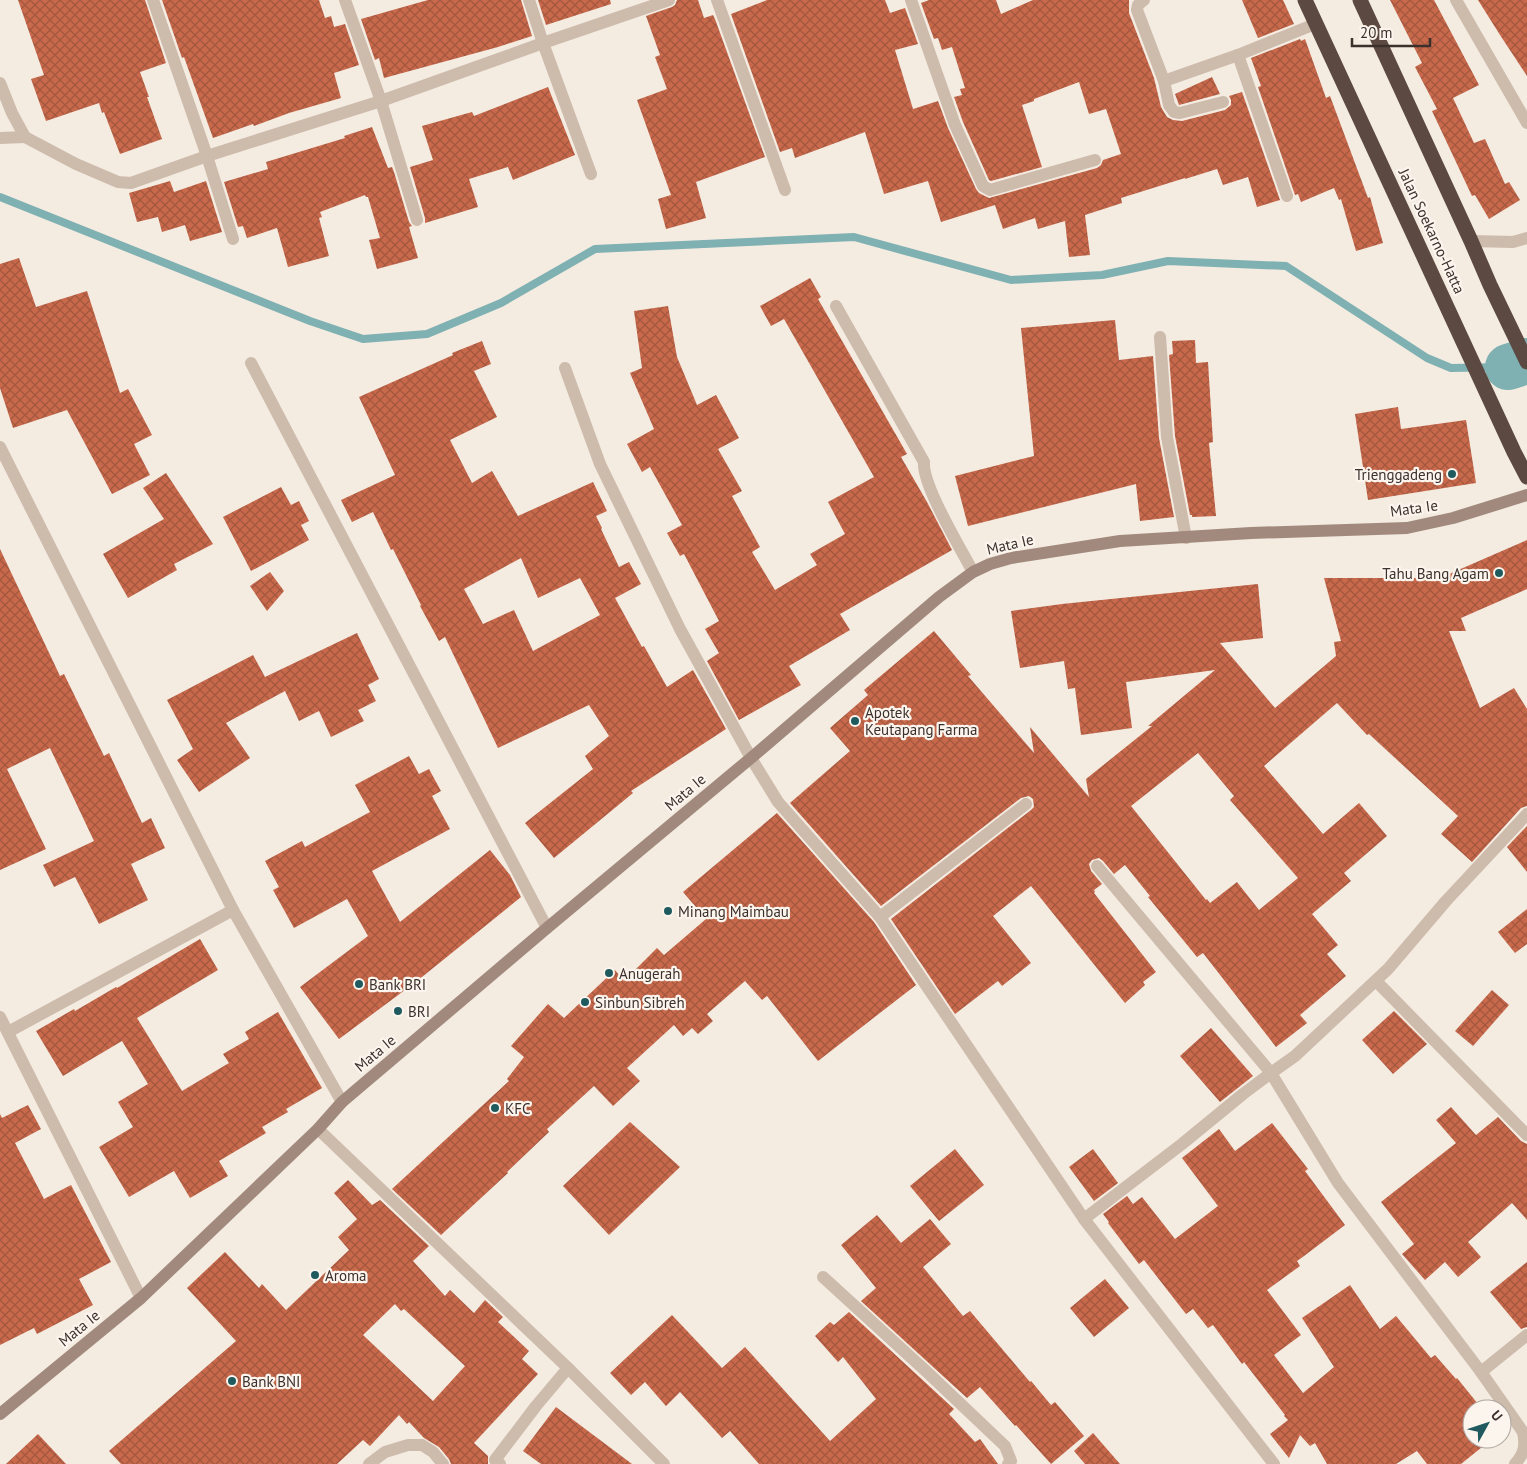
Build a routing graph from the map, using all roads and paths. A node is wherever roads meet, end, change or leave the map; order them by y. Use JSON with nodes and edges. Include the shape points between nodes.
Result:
{"nodes":[{"id":1,"x":153,"y":0,"type":"edge"},
{"id":2,"x":345,"y":0,"type":"edge"},
{"id":3,"x":529,"y":0,"type":"edge"},
{"id":4,"x":669,"y":0,"type":"edge"},
{"id":5,"x":717,"y":0,"type":"edge"},
{"id":6,"x":910,"y":0,"type":"edge"},
{"id":7,"x":1144,"y":0,"type":"edge"},
{"id":8,"x":1305,"y":0,"type":"edge"},
{"id":9,"x":1360,"y":0,"type":"edge"},
{"id":10,"x":1456,"y":0,"type":"edge"},
{"id":11,"x":1315,"y":24,"type":"junction"},
{"id":12,"x":543,"y":43,"type":"junction"},
{"id":13,"x":1238,"y":55,"type":"junction"},
{"id":14,"x":1164,"y":81,"type":"junction"},
{"id":15,"x":0,"y":83,"type":"edge"},
{"id":16,"x":381,"y":101,"type":"junction"},
{"id":17,"x":1223,"y":102,"type":"dead end"},
{"id":18,"x":1527,"y":123,"type":"edge"},
{"id":19,"x":25,"y":137,"type":"junction"},
{"id":20,"x":0,"y":138,"type":"edge"},
{"id":21,"x":207,"y":156,"type":"junction"},
{"id":22,"x":1095,"y":160,"type":"dead end"},
{"id":23,"x":590,"y":174,"type":"dead end"},
{"id":24,"x":785,"y":190,"type":"dead end"},
{"id":25,"x":1286,"y":196,"type":"dead end"},
{"id":26,"x":417,"y":220,"type":"dead end"},
{"id":27,"x":233,"y":238,"type":"dead end"},
{"id":28,"x":1527,"y":238,"type":"edge"},
{"id":29,"x":1471,"y":241,"type":"junction"},
{"id":30,"x":836,"y":306,"type":"dead end"},
{"id":31,"x":1160,"y":337,"type":"dead end"},
{"id":32,"x":1527,"y":362,"type":"edge"},
{"id":33,"x":251,"y":363,"type":"dead end"},
{"id":34,"x":565,"y":368,"type":"dead end"},
{"id":35,"x":0,"y":447,"type":"edge"},
{"id":36,"x":1527,"y":477,"type":"edge"},
{"id":37,"x":1527,"y":495,"type":"edge"},
{"id":38,"x":1186,"y":538,"type":"junction"},
{"id":39,"x":972,"y":572,"type":"junction"},
{"id":40,"x":751,"y":758,"type":"junction"},
{"id":41,"x":1026,"y":804,"type":"dead end"},
{"id":42,"x":1527,"y":814,"type":"edge"},
{"id":43,"x":1097,"y":866,"type":"dead end"},
{"id":44,"x":234,"y":910,"type":"junction"},
{"id":45,"x":880,"y":917,"type":"junction"},
{"id":46,"x":547,"y":928,"type":"junction"},
{"id":47,"x":1376,"y":981,"type":"junction"},
{"id":48,"x":0,"y":1017,"type":"edge"},
{"id":49,"x":8,"y":1032,"type":"junction"},
{"id":50,"x":1271,"y":1073,"type":"junction"},
{"id":51,"x":342,"y":1102,"type":"junction"},
{"id":52,"x":318,"y":1129,"type":"junction"},
{"id":53,"x":1527,"y":1135,"type":"edge"},
{"id":54,"x":1084,"y":1218,"type":"junction"},
{"id":55,"x":823,"y":1277,"type":"dead end"},
{"id":56,"x":141,"y":1298,"type":"junction"},
{"id":57,"x":1527,"y":1335,"type":"edge"},
{"id":58,"x":568,"y":1368,"type":"junction"},
{"id":59,"x":1481,"y":1372,"type":"junction"},
{"id":60,"x":0,"y":1414,"type":"edge"},
{"id":61,"x":495,"y":1463,"type":"edge"},
{"id":62,"x":369,"y":1464,"type":"edge"},
{"id":63,"x":443,"y":1464,"type":"edge"},
{"id":64,"x":664,"y":1464,"type":"edge"},
{"id":65,"x":1008,"y":1464,"type":"edge"},
{"id":66,"x":1274,"y":1464,"type":"edge"},
{"id":67,"x":1515,"y":1464,"type":"edge"}],
"edges":[{"from":1,"to":21,"type":"street"},
{"from":2,"to":16,"type":"street"},
{"from":3,"to":12,"type":"street"},
{"from":4,"to":12,"type":"street"},
{"from":5,"to":24,"type":"street"},
{"from":6,"to":22,"type":"street","via":[[955,125],[983,186],[990,190]]},
{"from":7,"to":14,"type":"street","via":[[1138,4],[1137,10]]},
{"from":8,"to":11,"type":"highway","name":"Jalan Soekarno-Hatta"},
{"from":9,"to":29,"type":"highway","name":"Jalan Soekarno-Hatta"},
{"from":10,"to":18,"type":"street"},
{"from":11,"to":13,"type":"street"},
{"from":11,"to":36,"type":"highway","name":"Jalan Soekarno-Hatta"},
{"from":12,"to":16,"type":"street"},
{"from":12,"to":23,"type":"street"},
{"from":13,"to":14,"type":"street"},
{"from":13,"to":25,"type":"street"},
{"from":14,"to":17,"type":"street","via":[[1169,105],[1174,112]]},
{"from":15,"to":19,"type":"street"},
{"from":16,"to":21,"type":"street"},
{"from":16,"to":26,"type":"street"},
{"from":19,"to":20,"type":"street"},
{"from":19,"to":21,"type":"street","via":[[118,182],[131,183]]},
{"from":21,"to":27,"type":"street"},
{"from":28,"to":29,"type":"street","via":[[1513,242]]},
{"from":29,"to":32,"type":"highway","name":"Jalan Soekarno-Hatta"},
{"from":30,"to":39,"type":"street","via":[[924,462],[931,492]]},
{"from":31,"to":38,"type":"street","via":[[1167,437]]},
{"from":33,"to":46,"type":"street"},
{"from":34,"to":40,"type":"street","via":[[600,464],[680,630]]},
{"from":35,"to":44,"type":"street"},
{"from":37,"to":38,"type":"street","name":"Mata Ie","via":[[1453,518],[1407,528]]},
{"from":38,"to":39,"type":"street","name":"Mata Ie","via":[[1120,541],[1012,558]]},
{"from":39,"to":40,"type":"street","name":"Mata Ie"},
{"from":40,"to":45,"type":"street","via":[[778,802]]},
{"from":40,"to":46,"type":"street","name":"Mata Ie"},
{"from":41,"to":45,"type":"street"},
{"from":42,"to":47,"type":"street"},
{"from":43,"to":50,"type":"street"},
{"from":44,"to":49,"type":"street"},
{"from":44,"to":51,"type":"street"},
{"from":45,"to":54,"type":"street"},
{"from":46,"to":51,"type":"street","name":"Mata Ie"},
{"from":47,"to":50,"type":"street","via":[[1295,1056]]},
{"from":47,"to":53,"type":"street"},
{"from":48,"to":49,"type":"street"},
{"from":49,"to":56,"type":"street"},
{"from":50,"to":54,"type":"street"},
{"from":50,"to":59,"type":"street","via":[[1338,1183]]},
{"from":51,"to":52,"type":"street","name":"Mata Ie"},
{"from":52,"to":56,"type":"street","name":"Mata Ie"},
{"from":52,"to":58,"type":"street"},
{"from":54,"to":66,"type":"street"},
{"from":55,"to":65,"type":"street","via":[[1005,1446],[1011,1460]]},
{"from":56,"to":60,"type":"street","name":"Mata Ie"},
{"from":57,"to":59,"type":"street"},
{"from":58,"to":61,"type":"street"},
{"from":58,"to":64,"type":"street"},
{"from":59,"to":67,"type":"street","via":[[1523,1432],[1522,1455]]},
{"from":62,"to":63,"type":"street","via":[[385,1452],[408,1445],[422,1445]]}]}
